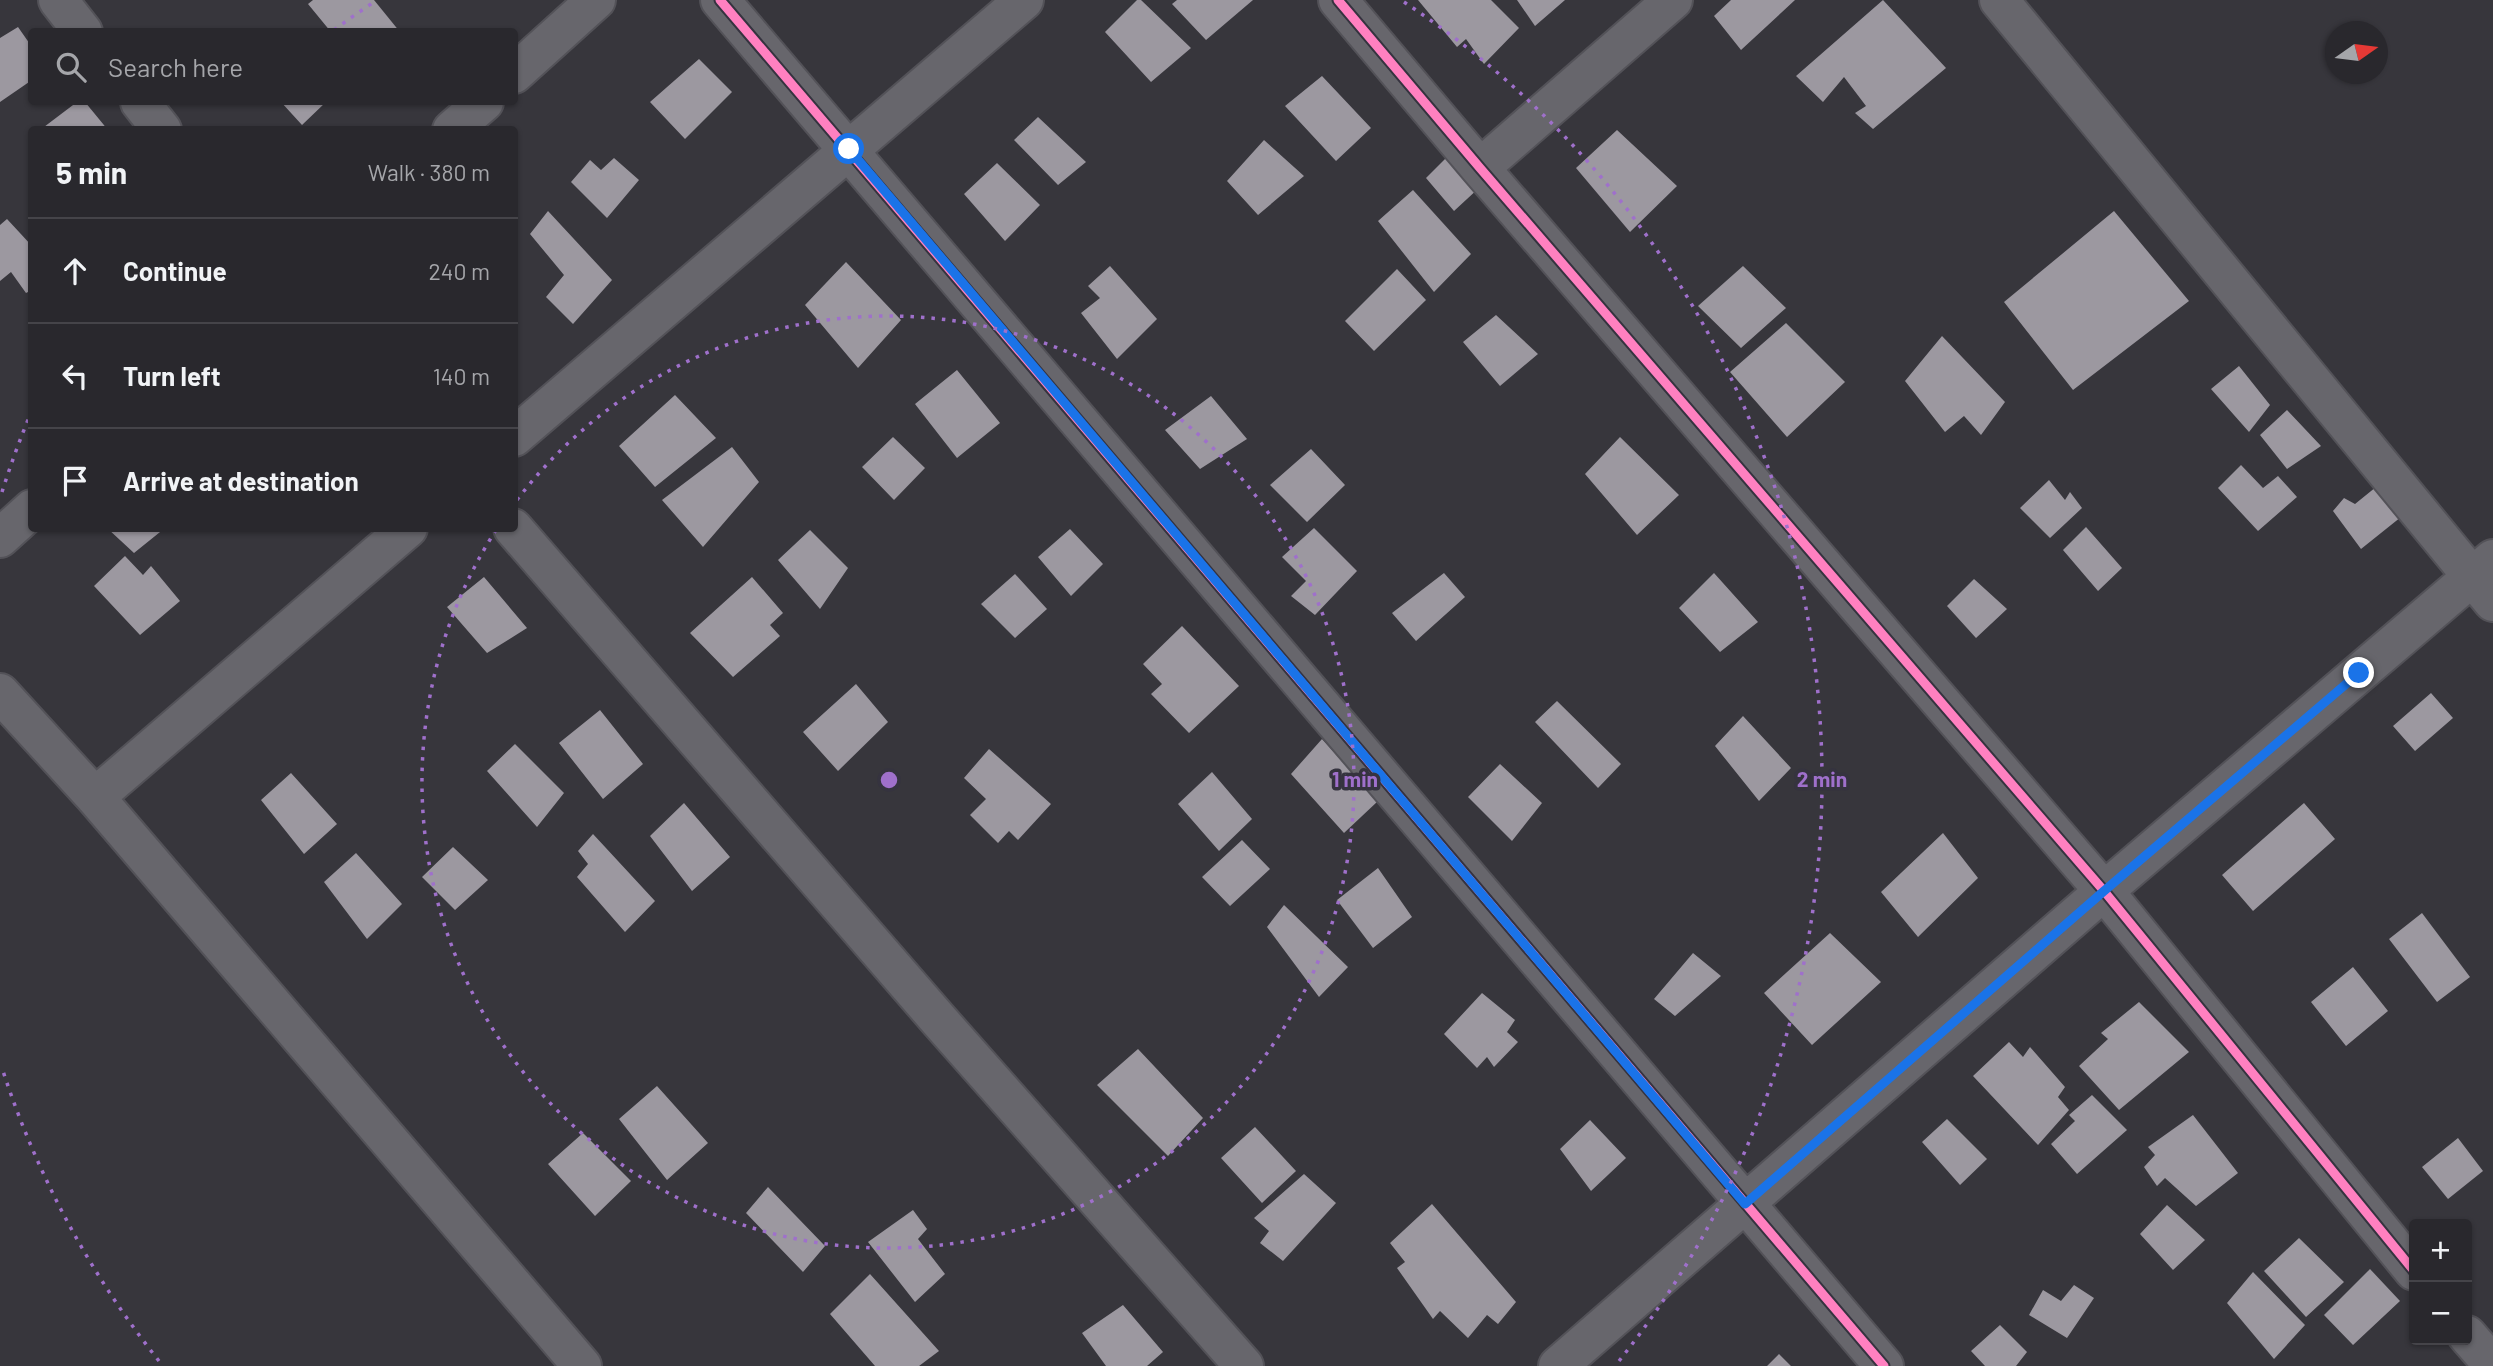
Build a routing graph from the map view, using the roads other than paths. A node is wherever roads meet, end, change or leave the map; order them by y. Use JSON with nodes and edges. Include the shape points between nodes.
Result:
{"nodes":[{"id":1,"x":58,"y":0,"type":"edge"},
{"id":2,"x":596,"y":0,"type":"edge"},
{"id":3,"x":720,"y":0,"type":"edge"},
{"id":4,"x":1024,"y":0,"type":"edge"},
{"id":5,"x":1338,"y":0,"type":"edge"},
{"id":6,"x":1673,"y":0,"type":"edge"},
{"id":7,"x":1999,"y":0,"type":"edge"},
{"id":8,"x":80,"y":28,"type":"edge"},
{"id":9,"x":518,"y":70,"type":"edge"},
{"id":10,"x":142,"y":105,"type":"edge"},
{"id":11,"x":481,"y":105,"type":"edge"},
{"id":12,"x":159,"y":126,"type":"edge"},
{"id":13,"x":457,"y":126,"type":"edge"},
{"id":14,"x":849,"y":149,"type":"junction"},
{"id":15,"x":1479,"y":168,"type":"junction"},
{"id":16,"x":518,"y":434,"type":"edge"},
{"id":17,"x":28,"y":513,"type":"edge"},
{"id":18,"x":403,"y":532,"type":"edge"},
{"id":19,"x":516,"y":532,"type":"edge"},
{"id":20,"x":0,"y":538,"type":"edge"},
{"id":21,"x":2486,"y":579,"type":"edge"},
{"id":22,"x":0,"y":693,"type":"edge"},
{"id":23,"x":95,"y":797,"type":"junction"},
{"id":24,"x":2104,"y":891,"type":"junction"},
{"id":25,"x":1745,"y":1204,"type":"junction"},
{"id":26,"x":2409,"y":1265,"type":"edge"},
{"id":27,"x":2472,"y":1341,"type":"edge"},
{"id":28,"x":2493,"y":1365,"type":"edge"},
{"id":29,"x":582,"y":1366,"type":"edge"},
{"id":30,"x":1244,"y":1366,"type":"edge"},
{"id":31,"x":1558,"y":1366,"type":"edge"},
{"id":32,"x":1884,"y":1366,"type":"edge"}],
"edges":[{"from":1,"to":8,"type":"street"},
{"from":2,"to":9,"type":"street"},
{"from":3,"to":14,"type":"street"},
{"from":4,"to":14,"type":"street"},
{"from":5,"to":15,"type":"street"},
{"from":6,"to":15,"type":"street"},
{"from":7,"to":21,"type":"street"},
{"from":10,"to":12,"type":"street"},
{"from":11,"to":13,"type":"street"},
{"from":14,"to":16,"type":"street"},
{"from":14,"to":25,"type":"street"},
{"from":15,"to":24,"type":"street"},
{"from":17,"to":20,"type":"street"},
{"from":18,"to":23,"type":"street"},
{"from":19,"to":30,"type":"street"},
{"from":21,"to":24,"type":"street"},
{"from":22,"to":23,"type":"street"},
{"from":23,"to":29,"type":"street"},
{"from":24,"to":25,"type":"street"},
{"from":24,"to":26,"type":"street"},
{"from":25,"to":31,"type":"street"},
{"from":25,"to":32,"type":"street"},
{"from":27,"to":28,"type":"street"}]}
